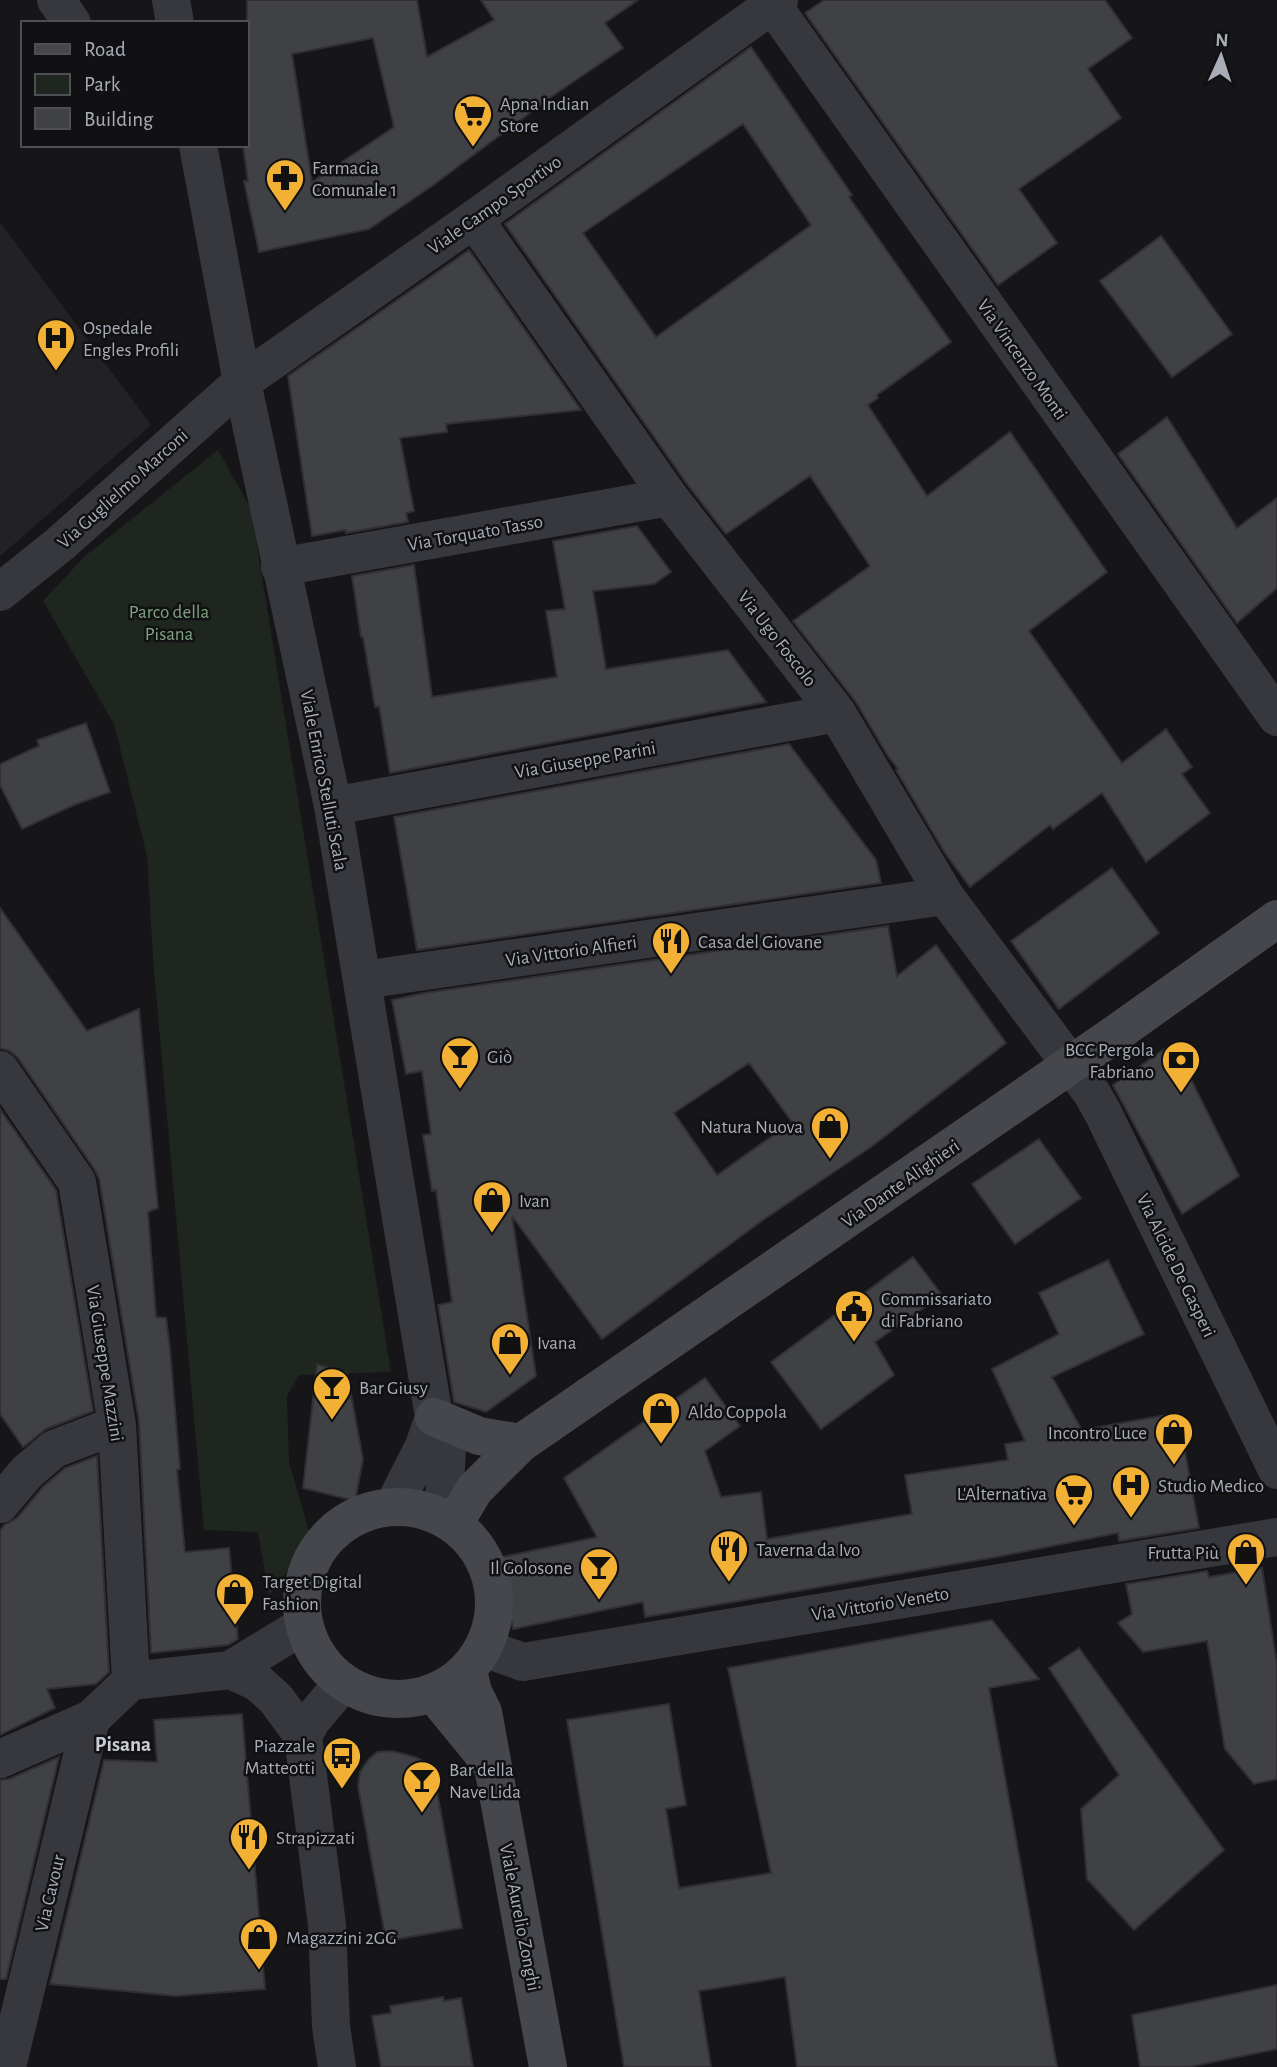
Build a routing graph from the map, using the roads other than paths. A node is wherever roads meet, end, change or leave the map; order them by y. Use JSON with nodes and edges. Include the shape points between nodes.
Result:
{"nodes":[{"id":1,"x":56,"y":0,"type":"edge"},
{"id":2,"x":171,"y":0,"type":"edge"},
{"id":3,"x":774,"y":2,"type":"edge"},
{"id":4,"x":71,"y":21,"type":"edge"},
{"id":5,"x":175,"y":21,"type":"edge"},
{"id":6,"x":198,"y":147,"type":"edge"},
{"id":7,"x":474,"y":219,"type":"junction"},
{"id":8,"x":242,"y":382,"type":"junction"},
{"id":9,"x":669,"y":497,"type":"junction"},
{"id":10,"x":280,"y":567,"type":"junction"},
{"id":11,"x":0,"y":592,"type":"edge"},
{"id":12,"x":837,"y":713,"type":"junction"},
{"id":13,"x":1277,"y":717,"type":"edge"},
{"id":14,"x":332,"y":806,"type":"junction"},
{"id":15,"x":945,"y":896,"type":"junction"},
{"id":16,"x":1277,"y":919,"type":"edge"},
{"id":17,"x":363,"y":980,"type":"junction"},
{"id":18,"x":1069,"y":1065,"type":"junction"},
{"id":19,"x":0,"y":1070,"type":"edge"},
{"id":20,"x":435,"y":1417,"type":"junction"},
{"id":21,"x":117,"y":1424,"type":"junction"},
{"id":22,"x":521,"y":1443,"type":"junction"},
{"id":23,"x":1277,"y":1470,"type":"edge"},
{"id":24,"x":0,"y":1504,"type":"edge"},
{"id":25,"x":393,"y":1507,"type":"junction"},
{"id":26,"x":457,"y":1529,"type":"junction"},
{"id":27,"x":1277,"y":1537,"type":"edge"},
{"id":28,"x":304,"y":1625,"type":"junction"},
{"id":29,"x":230,"y":1670,"type":"junction"},
{"id":30,"x":463,"y":1670,"type":"junction"},
{"id":31,"x":131,"y":1681,"type":"junction"},
{"id":32,"x":343,"y":1683,"type":"junction"},
{"id":33,"x":90,"y":1719,"type":"junction"},
{"id":34,"x":303,"y":1737,"type":"junction"},
{"id":35,"x":0,"y":1759,"type":"edge"},
{"id":36,"x":7,"y":2067,"type":"edge"},
{"id":37,"x":337,"y":2067,"type":"edge"},
{"id":38,"x":548,"y":2067,"type":"edge"}],
"edges":[{"from":1,"to":4,"type":"street"},
{"from":2,"to":5,"type":"street"},
{"from":3,"to":7,"type":"street","name":"Viale Campo Sportivo"},
{"from":3,"to":13,"type":"street","name":"Via Vincenzo Monti"},
{"from":6,"to":8,"type":"street","name":"Viale Enrico Stelluti Scala"},
{"from":7,"to":8,"type":"street","name":"Viale Campo Sportivo"},
{"from":7,"to":9,"type":"street","name":"Via Ugo Foscolo"},
{"from":8,"to":10,"type":"street","name":"Viale Enrico Stelluti Scala"},
{"from":8,"to":11,"type":"street","name":"Via Guglielmo Marconi","via":[[61,544]]},
{"from":9,"to":10,"type":"street","name":"Via Torquato Tasso"},
{"from":9,"to":12,"type":"street","name":"Via Ugo Foscolo"},
{"from":10,"to":14,"type":"street","name":"Viale Enrico Stelluti Scala"},
{"from":12,"to":14,"type":"street","name":"Via Giuseppe Parini"},
{"from":12,"to":15,"type":"street","name":"Via Ugo Foscolo"},
{"from":14,"to":17,"type":"street","name":"Viale Enrico Stelluti Scala"},
{"from":15,"to":17,"type":"street","name":"Via Vittorio Alfieri"},
{"from":15,"to":18,"type":"street","name":"Via Ugo Foscolo"},
{"from":16,"to":18,"type":"main road","name":"Via Dante Alighieri"},
{"from":17,"to":20,"type":"street","name":"Viale Enrico Stelluti Scala"},
{"from":18,"to":22,"type":"main road","name":"Via Dante Alighieri"},
{"from":18,"to":23,"type":"street","name":"Via Alcide De Gasperi","via":[[1102,1111]]},
{"from":19,"to":21,"type":"street","name":"Via Giuseppe Mazzini","via":[[77,1182]]},
{"from":20,"to":22,"type":"main road","via":[[479,1436]]},
{"from":20,"to":25,"type":"street","name":"Viale Enrico Stelluti Scala"},
{"from":20,"to":26,"type":"street","name":"Viale Enrico Stelluti Scala","via":[[447,1449]]},
{"from":21,"to":24,"type":"street","via":[[54,1449]]},
{"from":21,"to":31,"type":"street","name":"Via Giuseppe Mazzini"},
{"from":22,"to":26,"type":"main road","name":"Via Dante Alighieri","via":[[474,1490]]},
{"from":25,"to":26,"type":"main road","via":[[413,1508]]},
{"from":25,"to":28,"type":"main road","via":[[347,1521],[314,1555],[301,1601]]},
{"from":26,"to":30,"type":"main road","via":[[488,1565],[496,1601],[492,1628]]},
{"from":27,"to":30,"type":"street","name":"Via Vittorio Veneto"},
{"from":28,"to":29,"type":"street"},
{"from":28,"to":32,"type":"main road","via":[[315,1652]]},
{"from":29,"to":31,"type":"street"},
{"from":29,"to":34,"type":"street","via":[[257,1682],[276,1699]]},
{"from":30,"to":32,"type":"main road","via":[[417,1698],[374,1697]]},
{"from":30,"to":38,"type":"main road","name":"Viale Aurelio Zonghi","via":[[442,1703],[493,1766]]},
{"from":31,"to":33,"type":"street"},
{"from":32,"to":34,"type":"street"},
{"from":33,"to":35,"type":"street"},
{"from":33,"to":36,"type":"street","name":"Via Cavour"},
{"from":34,"to":37,"type":"street","via":[[327,1925]]}]}
